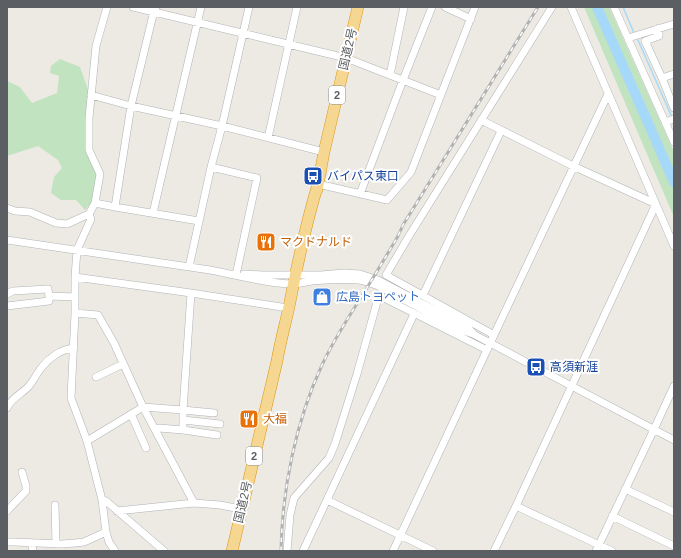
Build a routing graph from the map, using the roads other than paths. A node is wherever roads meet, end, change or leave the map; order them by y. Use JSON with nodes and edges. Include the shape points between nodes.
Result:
{"nodes":[{"id":1,"x":107,"y":7,"type":"edge"},
{"id":2,"x":133,"y":7,"type":"edge"},
{"id":3,"x":201,"y":7,"type":"edge"},
{"id":4,"x":249,"y":7,"type":"edge"},
{"id":5,"x":297,"y":7,"type":"edge"},
{"id":6,"x":358,"y":7,"type":"edge"},
{"id":7,"x":404,"y":7,"type":"edge"},
{"id":8,"x":432,"y":7,"type":"edge"},
{"id":9,"x":445,"y":7,"type":"edge"},
{"id":10,"x":475,"y":7,"type":"edge"},
{"id":11,"x":552,"y":7,"type":"edge"},
{"id":12,"x":571,"y":7,"type":"edge"},
{"id":13,"x":614,"y":7,"type":"edge"},
{"id":14,"x":155,"y":10,"type":"edge"},
{"id":15,"x":471,"y":19,"type":"junction"},
{"id":16,"x":197,"y":22,"type":"junction"},
{"id":17,"x":674,"y":24,"type":"edge"},
{"id":18,"x":659,"y":28,"type":"junction"},
{"id":19,"x":243,"y":34,"type":"junction"},
{"id":20,"x":628,"y":38,"type":"junction"},
{"id":21,"x":288,"y":44,"type":"junction"},
{"id":22,"x":346,"y":58,"type":"junction"},
{"id":23,"x":674,"y":74,"type":"edge"},
{"id":24,"x":390,"y":75,"type":"junction"},
{"id":25,"x":662,"y":78,"type":"junction"},
{"id":26,"x":403,"y":80,"type":"junction"},
{"id":27,"x":608,"y":94,"type":"junction"},
{"id":28,"x":91,"y":95,"type":"junction"},
{"id":29,"x":441,"y":95,"type":"junction"},
{"id":30,"x":131,"y":106,"type":"junction"},
{"id":31,"x":674,"y":108,"type":"edge"},
{"id":32,"x":176,"y":115,"type":"junction"},
{"id":33,"x":674,"y":119,"type":"edge"},
{"id":34,"x":481,"y":120,"type":"junction"},
{"id":35,"x":665,"y":122,"type":"junction"},
{"id":36,"x":222,"y":126,"type":"junction"},
{"id":37,"x":501,"y":130,"type":"junction"},
{"id":38,"x":268,"y":138,"type":"junction"},
{"id":39,"x":674,"y":142,"type":"edge"},
{"id":40,"x":324,"y":152,"type":"junction"},
{"id":41,"x":574,"y":166,"type":"junction"},
{"id":42,"x":211,"y":167,"type":"junction"},
{"id":43,"x":318,"y":184,"type":"junction"},
{"id":44,"x":360,"y":194,"type":"junction"},
{"id":45,"x":95,"y":203,"type":"junction"},
{"id":46,"x":656,"y":204,"type":"junction"},
{"id":47,"x":115,"y":207,"type":"junction"},
{"id":48,"x":7,"y":208,"type":"edge"},
{"id":49,"x":153,"y":213,"type":"junction"},
{"id":50,"x":89,"y":214,"type":"junction"},
{"id":51,"x":199,"y":221,"type":"junction"},
{"id":52,"x":7,"y":240,"type":"edge"},
{"id":53,"x":674,"y":246,"type":"edge"},
{"id":54,"x":77,"y":250,"type":"junction"},
{"id":55,"x":189,"y":267,"type":"junction"},
{"id":56,"x":236,"y":275,"type":"junction"},
{"id":57,"x":75,"y":277,"type":"junction"},
{"id":58,"x":297,"y":279,"type":"junction"},
{"id":59,"x":191,"y":293,"type":"junction"},
{"id":60,"x":7,"y":294,"type":"edge"},
{"id":61,"x":422,"y":295,"type":"junction"},
{"id":62,"x":49,"y":296,"type":"junction"},
{"id":63,"x":75,"y":297,"type":"junction"},
{"id":64,"x":7,"y":301,"type":"edge"},
{"id":65,"x":7,"y":306,"type":"edge"},
{"id":66,"x":288,"y":308,"type":"junction"},
{"id":67,"x":75,"y":313,"type":"junction"},
{"id":68,"x":414,"y":314,"type":"junction"},
{"id":69,"x":494,"y":335,"type":"junction"},
{"id":70,"x":490,"y":343,"type":"junction"},
{"id":71,"x":74,"y":348,"type":"junction"},
{"id":72,"x":486,"y":350,"type":"junction"},
{"id":73,"x":277,"y":361,"type":"junction"},
{"id":74,"x":123,"y":364,"type":"junction"},
{"id":75,"x":96,"y":377,"type":"dead end"},
{"id":76,"x":571,"y":386,"type":"junction"},
{"id":77,"x":674,"y":386,"type":"edge"},
{"id":78,"x":143,"y":407,"type":"junction"},
{"id":79,"x":7,"y":408,"type":"edge"},
{"id":80,"x":183,"y":410,"type":"junction"},
{"id":81,"x":214,"y":413,"type":"dead end"},
{"id":82,"x":131,"y":414,"type":"junction"},
{"id":83,"x":183,"y":420,"type":"junction"},
{"id":84,"x":220,"y":424,"type":"dead end"},
{"id":85,"x":156,"y":430,"type":"junction"},
{"id":86,"x":183,"y":430,"type":"junction"},
{"id":87,"x":654,"y":430,"type":"junction"},
{"id":88,"x":217,"y":435,"type":"dead end"},
{"id":89,"x":674,"y":440,"type":"edge"},
{"id":90,"x":87,"y":441,"type":"junction"},
{"id":91,"x":146,"y":448,"type":"dead end"},
{"id":92,"x":22,"y":472,"type":"dead end"},
{"id":93,"x":625,"y":489,"type":"junction"},
{"id":94,"x":102,"y":500,"type":"junction"},
{"id":95,"x":327,"y":500,"type":"junction"},
{"id":96,"x":194,"y":503,"type":"junction"},
{"id":97,"x":55,"y":505,"type":"dead end"},
{"id":98,"x":516,"y":506,"type":"junction"},
{"id":99,"x":241,"y":509,"type":"junction"},
{"id":100,"x":7,"y":511,"type":"edge"},
{"id":101,"x":117,"y":511,"type":"junction"},
{"id":102,"x":674,"y":512,"type":"edge"},
{"id":103,"x":612,"y":516,"type":"junction"},
{"id":104,"x":106,"y":532,"type":"junction"},
{"id":105,"x":400,"y":535,"type":"junction"},
{"id":106,"x":7,"y":542,"type":"edge"},
{"id":107,"x":31,"y":543,"type":"junction"},
{"id":108,"x":46,"y":543,"type":"junction"},
{"id":109,"x":56,"y":544,"type":"junction"},
{"id":110,"x":674,"y":546,"type":"edge"},
{"id":111,"x":597,"y":548,"type":"edge"},
{"id":112,"x":33,"y":551,"type":"edge"},
{"id":113,"x":45,"y":551,"type":"edge"},
{"id":114,"x":115,"y":551,"type":"edge"},
{"id":115,"x":164,"y":551,"type":"edge"},
{"id":116,"x":232,"y":551,"type":"edge"},
{"id":117,"x":287,"y":551,"type":"edge"},
{"id":118,"x":303,"y":551,"type":"edge"},
{"id":119,"x":393,"y":551,"type":"edge"},
{"id":120,"x":433,"y":551,"type":"edge"},
{"id":121,"x":494,"y":551,"type":"edge"},
{"id":122,"x":612,"y":551,"type":"edge"}],
"edges":[{"from":1,"to":28,"type":"street","via":[[96,46]]},
{"from":2,"to":14,"type":"street"},
{"from":3,"to":16,"type":"street"},
{"from":4,"to":19,"type":"street"},
{"from":5,"to":21,"type":"street"},
{"from":6,"to":22,"type":"highway","name":"国道2号","number":"2"},
{"from":7,"to":24,"type":"street"},
{"from":8,"to":26,"type":"street"},
{"from":9,"to":15,"type":"street"},
{"from":10,"to":15,"type":"street"},
{"from":11,"to":34,"type":"street"},
{"from":12,"to":27,"type":"street"},
{"from":13,"to":20,"type":"street"},
{"from":14,"to":16,"type":"street"},
{"from":14,"to":30,"type":"street"},
{"from":15,"to":29,"type":"street"},
{"from":16,"to":19,"type":"street"},
{"from":16,"to":32,"type":"street"},
{"from":17,"to":18,"type":"street"},
{"from":18,"to":20,"type":"street"},
{"from":18,"to":25,"type":"street","via":[[659,36],[645,41]]},
{"from":19,"to":21,"type":"street"},
{"from":19,"to":36,"type":"street"},
{"from":20,"to":35,"type":"street"},
{"from":21,"to":22,"type":"street"},
{"from":21,"to":38,"type":"street"},
{"from":22,"to":24,"type":"street"},
{"from":22,"to":40,"type":"highway","name":"国道2号","number":"2"},
{"from":23,"to":25,"type":"street"},
{"from":24,"to":26,"type":"street"},
{"from":25,"to":31,"type":"street"},
{"from":26,"to":29,"type":"street"},
{"from":26,"to":44,"type":"street"},
{"from":27,"to":41,"type":"street"},
{"from":27,"to":46,"type":"street"},
{"from":28,"to":30,"type":"street"},
{"from":28,"to":45,"type":"street","via":[[89,150],[100,174]]},
{"from":29,"to":44,"type":"street","via":[[411,172],[387,200]]},
{"from":30,"to":32,"type":"street"},
{"from":30,"to":47,"type":"street"},
{"from":32,"to":36,"type":"street"},
{"from":32,"to":49,"type":"street"},
{"from":33,"to":35,"type":"street"},
{"from":34,"to":37,"type":"street"},
{"from":34,"to":61,"type":"street","via":[[386,275]]},
{"from":35,"to":39,"type":"street"},
{"from":36,"to":38,"type":"street"},
{"from":36,"to":42,"type":"street"},
{"from":37,"to":41,"type":"street"},
{"from":37,"to":61,"type":"street"},
{"from":38,"to":40,"type":"street"},
{"from":40,"to":43,"type":"highway","name":"国道2号","number":"2"},
{"from":41,"to":46,"type":"street"},
{"from":41,"to":69,"type":"street"},
{"from":42,"to":51,"type":"street"},
{"from":42,"to":56,"type":"street","via":[[257,178]]},
{"from":43,"to":44,"type":"street"},
{"from":43,"to":58,"type":"highway","name":"国道2号","number":"2","via":[[315,209]]},
{"from":45,"to":47,"type":"street"},
{"from":45,"to":50,"type":"street"},
{"from":46,"to":53,"type":"street"},
{"from":46,"to":76,"type":"street"},
{"from":47,"to":49,"type":"street"},
{"from":48,"to":50,"type":"street","via":[[30,212],[56,223],[67,224]]},
{"from":49,"to":51,"type":"street"},
{"from":50,"to":54,"type":"street","via":[[91,219]]},
{"from":51,"to":55,"type":"street"},
{"from":52,"to":54,"type":"street"},
{"from":54,"to":55,"type":"street"},
{"from":54,"to":57,"type":"street"},
{"from":55,"to":56,"type":"street"},
{"from":56,"to":58,"type":"street","via":[[244,278]]},
{"from":57,"to":59,"type":"street"},
{"from":57,"to":63,"type":"street"},
{"from":58,"to":66,"type":"highway","name":"国道2号","number":"2"},
{"from":58,"to":70,"type":"street","via":[[344,273],[360,274],[378,280],[467,327],[473,334]]},
{"from":58,"to":73,"type":"highway","name":"国道2号","number":"2","via":[[286,338]]},
{"from":59,"to":66,"type":"street"},
{"from":59,"to":80,"type":"street"},
{"from":60,"to":62,"type":"street","via":[[12,291],[48,289]]},
{"from":61,"to":69,"type":"street"},
{"from":62,"to":63,"type":"street"},
{"from":62,"to":65,"type":"street","via":[[49,301]]},
{"from":63,"to":67,"type":"street"},
{"from":64,"to":65,"type":"street"},
{"from":66,"to":73,"type":"highway","name":"国道2号","number":"2"},
{"from":67,"to":71,"type":"street"},
{"from":67,"to":74,"type":"street","via":[[98,315]]},
{"from":68,"to":72,"type":"street"},
{"from":68,"to":95,"type":"street"},
{"from":68,"to":117,"type":"street","via":[[380,296],[335,444],[329,458],[294,498]]},
{"from":69,"to":70,"type":"street"},
{"from":70,"to":72,"type":"street"},
{"from":70,"to":76,"type":"street"},
{"from":71,"to":79,"type":"street","via":[[57,354],[43,366],[29,386],[10,402]]},
{"from":71,"to":90,"type":"street","via":[[71,398]]},
{"from":72,"to":105,"type":"street"},
{"from":73,"to":99,"type":"highway","name":"国道2号","number":"2"},
{"from":74,"to":75,"type":"street"},
{"from":74,"to":78,"type":"street"},
{"from":76,"to":87,"type":"street"},
{"from":76,"to":98,"type":"street"},
{"from":77,"to":87,"type":"street"},
{"from":78,"to":80,"type":"street"},
{"from":78,"to":82,"type":"street"},
{"from":78,"to":85,"type":"street"},
{"from":80,"to":81,"type":"street"},
{"from":80,"to":83,"type":"street"},
{"from":82,"to":90,"type":"street"},
{"from":82,"to":91,"type":"street"},
{"from":83,"to":84,"type":"street"},
{"from":83,"to":86,"type":"street"},
{"from":85,"to":86,"type":"street"},
{"from":85,"to":96,"type":"street"},
{"from":86,"to":88,"type":"street"},
{"from":87,"to":89,"type":"street"},
{"from":87,"to":93,"type":"street"},
{"from":90,"to":94,"type":"street"},
{"from":92,"to":100,"type":"street","via":[[26,491]]},
{"from":93,"to":102,"type":"street"},
{"from":93,"to":103,"type":"street"},
{"from":94,"to":101,"type":"street"},
{"from":94,"to":104,"type":"street"},
{"from":95,"to":105,"type":"street"},
{"from":95,"to":118,"type":"street"},
{"from":96,"to":99,"type":"street","via":[[220,504]]},
{"from":96,"to":101,"type":"street"},
{"from":97,"to":109,"type":"street"},
{"from":98,"to":111,"type":"street"},
{"from":98,"to":121,"type":"street"},
{"from":99,"to":116,"type":"highway","name":"国道2号","number":"2"},
{"from":101,"to":115,"type":"street"},
{"from":103,"to":110,"type":"street"},
{"from":103,"to":111,"type":"street"},
{"from":104,"to":109,"type":"street","via":[[84,542]]},
{"from":104,"to":114,"type":"street"},
{"from":105,"to":119,"type":"street"},
{"from":105,"to":120,"type":"street"},
{"from":106,"to":107,"type":"street"},
{"from":107,"to":108,"type":"street"},
{"from":107,"to":112,"type":"street"},
{"from":108,"to":109,"type":"street"},
{"from":108,"to":113,"type":"street"},
{"from":111,"to":122,"type":"street"}]}
